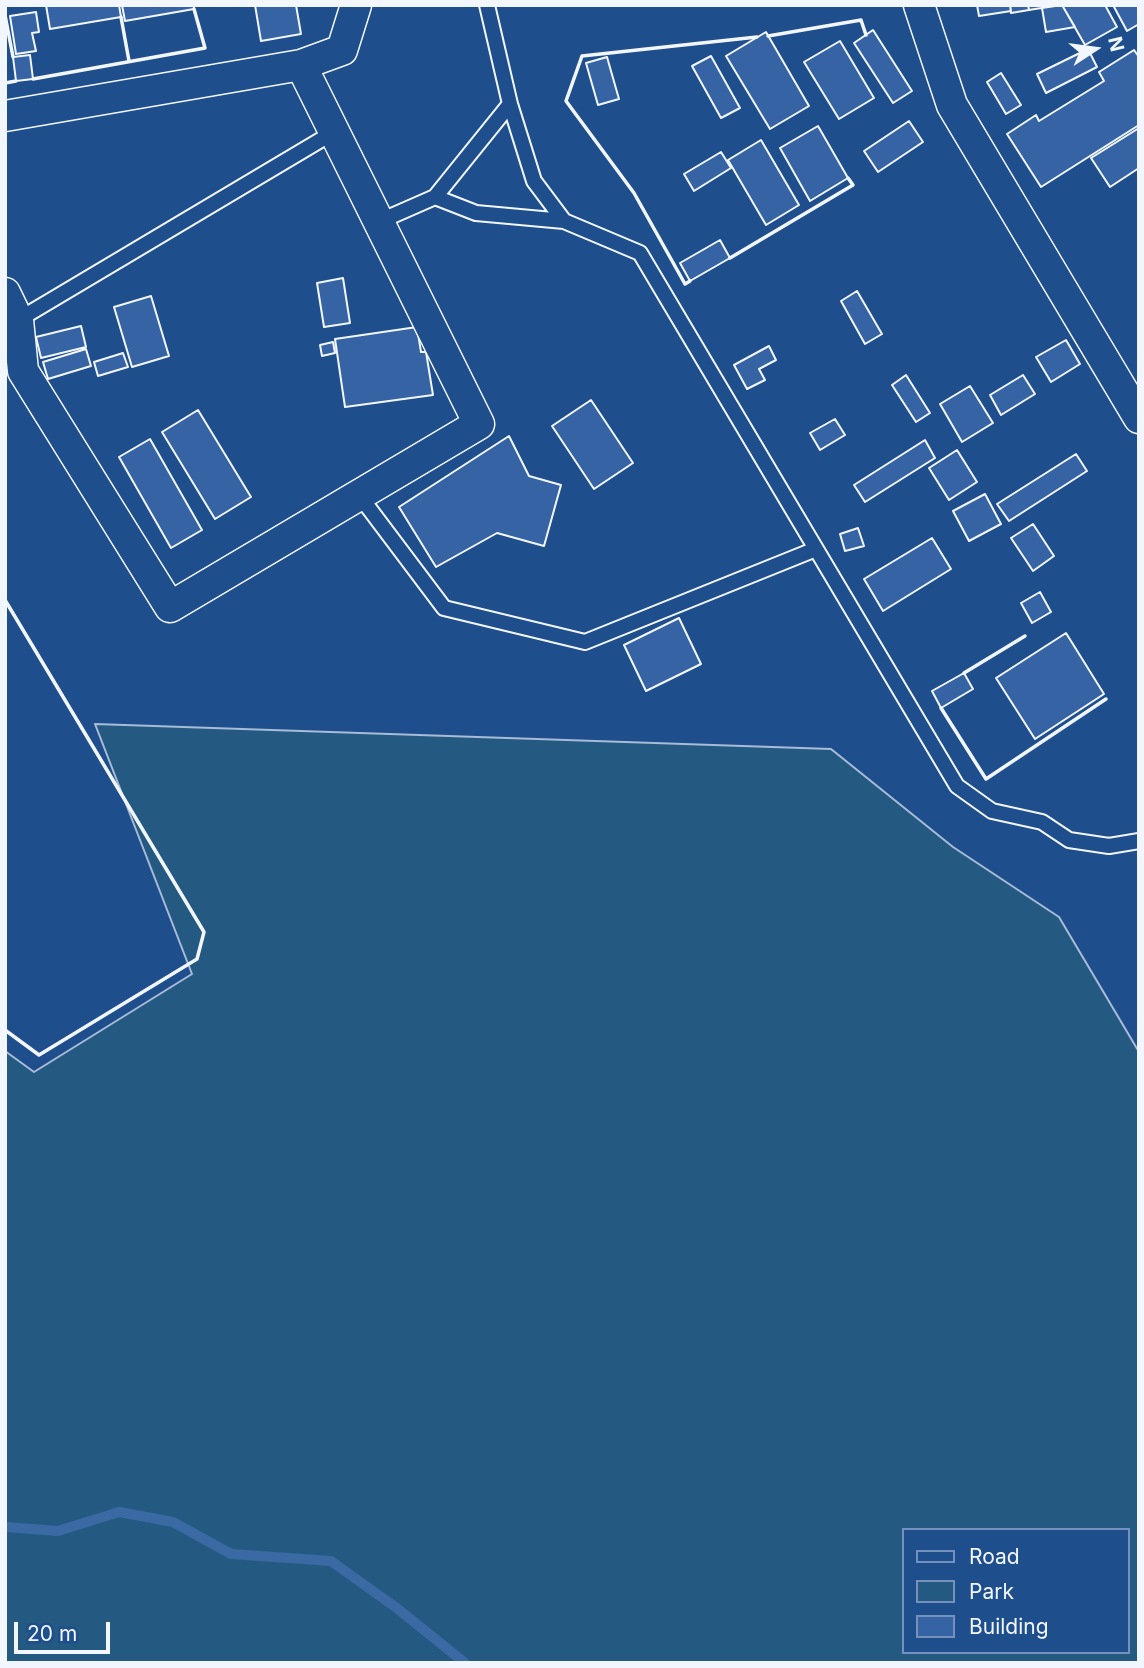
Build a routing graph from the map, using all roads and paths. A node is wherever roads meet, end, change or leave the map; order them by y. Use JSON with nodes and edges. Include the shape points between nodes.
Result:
{"nodes":[{"id":1,"x":356,"y":5,"type":"edge"},
{"id":2,"x":487,"y":5,"type":"edge"},
{"id":3,"x":919,"y":5,"type":"edge"},
{"id":4,"x":300,"y":65,"type":"junction"},
{"id":5,"x":510,"y":104,"type":"junction"},
{"id":6,"x":5,"y":116,"type":"edge"},
{"id":7,"x":334,"y":132,"type":"junction"},
{"id":8,"x":435,"y":197,"type":"junction"},
{"id":9,"x":564,"y":221,"type":"junction"},
{"id":10,"x":378,"y":222,"type":"junction"},
{"id":11,"x":5,"y":293,"type":"edge"},
{"id":12,"x":18,"y":320,"type":"junction"},
{"id":13,"x":1139,"y":418,"type":"edge"},
{"id":14,"x":359,"y":495,"type":"junction"},
{"id":15,"x":816,"y":550,"type":"junction"},
{"id":16,"x":1139,"y":841,"type":"edge"}],
"edges":[{"from":1,"to":4,"type":"street","via":[[342,50]]},
{"from":2,"to":5,"type":"lane"},
{"from":3,"to":13,"type":"street","via":[[953,105]]},
{"from":4,"to":6,"type":"street"},
{"from":4,"to":7,"type":"street"},
{"from":5,"to":8,"type":"lane"},
{"from":5,"to":9,"type":"lane","via":[[534,181]]},
{"from":7,"to":10,"type":"street"},
{"from":7,"to":12,"type":"lane"},
{"from":8,"to":9,"type":"lane","via":[[476,213]]},
{"from":8,"to":10,"type":"lane"},
{"from":9,"to":15,"type":"lane","via":[[640,253]]},
{"from":10,"to":14,"type":"street","via":[[479,424]]},
{"from":11,"to":12,"type":"street"},
{"from":12,"to":14,"type":"street","via":[[23,370],[170,607]]},
{"from":14,"to":15,"type":"lane","via":[[444,608],[585,642]]},
{"from":15,"to":16,"type":"lane","via":[[957,786],[992,811],[1042,822],[1069,840],[1109,846]]}]}
